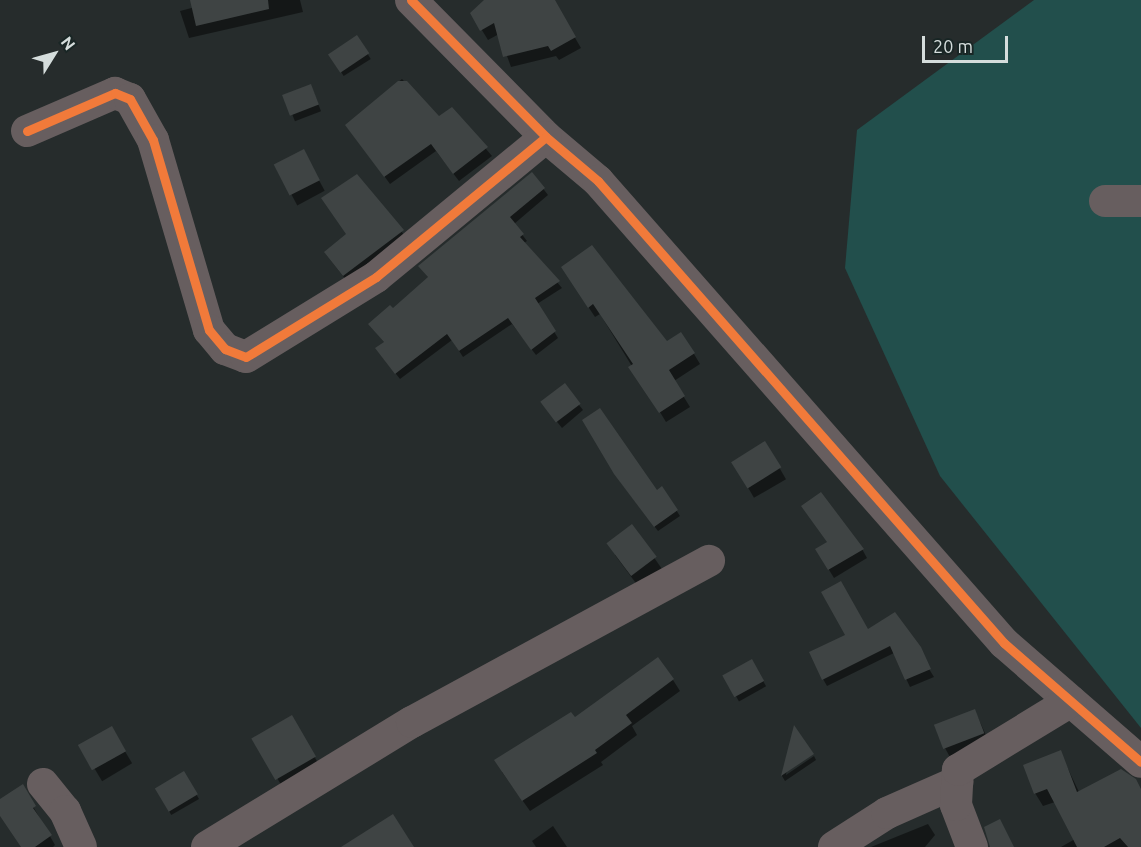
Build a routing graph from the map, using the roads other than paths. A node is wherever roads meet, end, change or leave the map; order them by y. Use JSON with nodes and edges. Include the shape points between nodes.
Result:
{"nodes":[{"id":1,"x":411,"y":0,"type":"edge"},
{"id":2,"x":27,"y":131,"type":"dead end"},
{"id":3,"x":546,"y":137,"type":"junction"},
{"id":4,"x":1106,"y":201,"type":"dead end"},
{"id":5,"x":1141,"y":201,"type":"edge"},
{"id":6,"x":709,"y":561,"type":"dead end"},
{"id":7,"x":1071,"y":701,"type":"junction"},
{"id":8,"x":1141,"y":762,"type":"edge"},
{"id":9,"x":957,"y":782,"type":"junction"},
{"id":10,"x":44,"y":784,"type":"dead end"},
{"id":11,"x":81,"y":847,"type":"edge"},
{"id":12,"x":207,"y":847,"type":"edge"},
{"id":13,"x":834,"y":847,"type":"edge"},
{"id":14,"x":972,"y":847,"type":"edge"}],
"edges":[{"from":1,"to":3,"type":"street"},
{"from":2,"to":3,"type":"street","via":[[115,93],[130,99],[153,140],[209,330],[225,349],[246,357],[376,277]]},
{"from":3,"to":7,"type":"street","via":[[598,182],[691,283],[1004,643]]},
{"from":4,"to":5,"type":"street"},
{"from":6,"to":12,"type":"street","via":[[412,722]]},
{"from":7,"to":8,"type":"street"},
{"from":7,"to":9,"type":"street","via":[[958,770]]},
{"from":9,"to":13,"type":"street","via":[[887,813]]},
{"from":9,"to":14,"type":"street","via":[[956,805]]},
{"from":10,"to":11,"type":"street","via":[[65,811]]}]}
